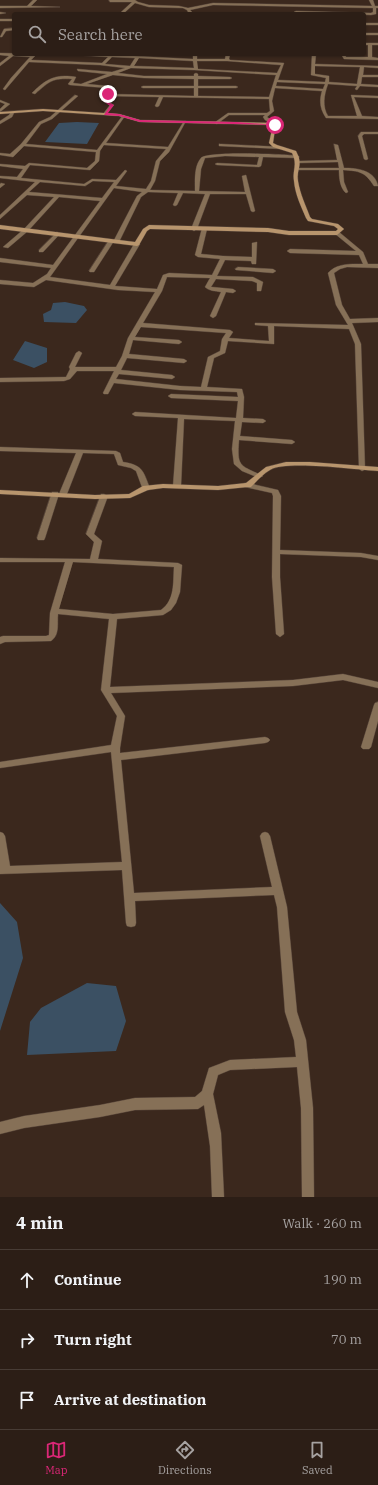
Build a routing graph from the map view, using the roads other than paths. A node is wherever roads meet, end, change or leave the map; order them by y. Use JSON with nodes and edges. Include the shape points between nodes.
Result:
{"nodes":[{"id":1,"x":35,"y":0,"type":"edge"},
{"id":2,"x":110,"y":0,"type":"edge"},
{"id":3,"x":174,"y":0,"type":"edge"},
{"id":4,"x":279,"y":0,"type":"edge"},
{"id":5,"x":293,"y":0,"type":"edge"},
{"id":6,"x":133,"y":1,"type":"edge"},
{"id":7,"x":372,"y":1,"type":"edge"},
{"id":8,"x":224,"y":2,"type":"edge"},
{"id":9,"x":346,"y":2,"type":"dead end"},
{"id":10,"x":378,"y":3,"type":"edge"},
{"id":11,"x":280,"y":5,"type":"junction"},
{"id":12,"x":172,"y":6,"type":"junction"},
{"id":13,"x":296,"y":6,"type":"junction"},
{"id":14,"x":0,"y":7,"type":"edge"},
{"id":15,"x":28,"y":7,"type":"junction"},
{"id":16,"x":58,"y":7,"type":"dead end"},
{"id":17,"x":346,"y":7,"type":"junction"},
{"id":18,"x":376,"y":7,"type":"edge"},
{"id":19,"x":188,"y":9,"type":"junction"},
{"id":20,"x":281,"y":10,"type":"dead end"},
{"id":21,"x":123,"y":12,"type":"edge"},
{"id":22,"x":190,"y":12,"type":"edge"},
{"id":23,"x":295,"y":12,"type":"edge"},
{"id":24,"x":366,"y":14,"type":"edge"},
{"id":25,"x":0,"y":20,"type":"edge"},
{"id":26,"x":8,"y":20,"type":"junction"},
{"id":27,"x":12,"y":20,"type":"edge"},
{"id":28,"x":12,"y":23,"type":"edge"},
{"id":29,"x":366,"y":24,"type":"edge"},
{"id":30,"x":378,"y":24,"type":"edge"},
{"id":31,"x":12,"y":29,"type":"edge"},
{"id":32,"x":366,"y":34,"type":"edge"},
{"id":33,"x":378,"y":34,"type":"edge"},
{"id":34,"x":1,"y":36,"type":"edge"},
{"id":35,"x":366,"y":39,"type":"edge"},
{"id":36,"x":378,"y":39,"type":"edge"},
{"id":37,"x":366,"y":44,"type":"edge"},
{"id":38,"x":370,"y":44,"type":"junction"},
{"id":39,"x":378,"y":44,"type":"edge"},
{"id":40,"x":1,"y":55,"type":"edge"},
{"id":41,"x":12,"y":55,"type":"joint"},
{"id":42,"x":33,"y":56,"type":"edge"},
{"id":43,"x":111,"y":56,"type":"edge"},
{"id":44,"x":124,"y":56,"type":"edge"},
{"id":45,"x":195,"y":56,"type":"edge"},
{"id":46,"x":228,"y":56,"type":"edge"},
{"id":47,"x":314,"y":56,"type":"edge"},
{"id":48,"x":344,"y":56,"type":"edge"},
{"id":49,"x":137,"y":57,"type":"junction"},
{"id":50,"x":370,"y":58,"type":"junction"},
{"id":51,"x":378,"y":59,"type":"edge"},
{"id":52,"x":195,"y":60,"type":"junction"},
{"id":53,"x":227,"y":60,"type":"junction"},
{"id":54,"x":29,"y":61,"type":"junction"},
{"id":55,"x":1,"y":63,"type":"edge"},
{"id":56,"x":102,"y":64,"type":"junction"},
{"id":57,"x":313,"y":65,"type":"junction"},
{"id":58,"x":362,"y":66,"type":"junction"},
{"id":59,"x":378,"y":67,"type":"edge"},
{"id":60,"x":131,"y":68,"type":"junction"},
{"id":61,"x":78,"y":70,"type":"dead end"},
{"id":62,"x":196,"y":70,"type":"junction"},
{"id":63,"x":115,"y":74,"type":"junction"},
{"id":64,"x":279,"y":74,"type":"junction"},
{"id":65,"x":361,"y":76,"type":"junction"},
{"id":66,"x":378,"y":76,"type":"edge"},
{"id":67,"x":75,"y":78,"type":"junction"},
{"id":68,"x":197,"y":78,"type":"junction"},
{"id":69,"x":230,"y":78,"type":"dead end"},
{"id":70,"x":96,"y":80,"type":"junction"},
{"id":71,"x":277,"y":80,"type":"junction"},
{"id":72,"x":327,"y":83,"type":"junction"},
{"id":73,"x":81,"y":85,"type":"junction"},
{"id":74,"x":359,"y":85,"type":"junction"},
{"id":75,"x":143,"y":86,"type":"dead end"},
{"id":76,"x":378,"y":86,"type":"edge"},
{"id":77,"x":197,"y":87,"type":"junction"},
{"id":78,"x":236,"y":87,"type":"dead end"},
{"id":79,"x":274,"y":87,"type":"junction"},
{"id":80,"x":2,"y":90,"type":"edge"},
{"id":81,"x":324,"y":90,"type":"junction"},
{"id":82,"x":34,"y":93,"type":"dead end"},
{"id":83,"x":108,"y":94,"type":"junction"},
{"id":84,"x":76,"y":96,"type":"dead end"},
{"id":85,"x":162,"y":96,"type":"junction"},
{"id":86,"x":352,"y":96,"type":"junction"},
{"id":87,"x":196,"y":97,"type":"junction"},
{"id":88,"x":378,"y":97,"type":"edge"},
{"id":89,"x":271,"y":98,"type":"junction"},
{"id":90,"x":0,"y":102,"type":"edge"},
{"id":91,"x":157,"y":106,"type":"dead end"},
{"id":92,"x":59,"y":111,"type":"junction"},
{"id":93,"x":0,"y":112,"type":"edge"},
{"id":94,"x":12,"y":113,"type":"junction"},
{"id":95,"x":105,"y":114,"type":"junction"},
{"id":96,"x":267,"y":114,"type":"junction"},
{"id":97,"x":123,"y":116,"type":"junction"},
{"id":98,"x":360,"y":118,"type":"junction"},
{"id":99,"x":378,"y":118,"type":"edge"},
{"id":100,"x":185,"y":122,"type":"junction"},
{"id":101,"x":0,"y":123,"type":"edge"},
{"id":102,"x":216,"y":123,"type":"junction"},
{"id":103,"x":275,"y":124,"type":"junction"},
{"id":104,"x":378,"y":133,"type":"edge"},
{"id":105,"x":102,"y":144,"type":"junction"},
{"id":106,"x":23,"y":145,"type":"junction"},
{"id":107,"x":221,"y":145,"type":"dead end"},
{"id":108,"x":336,"y":145,"type":"dead end"},
{"id":109,"x":169,"y":148,"type":"junction"},
{"id":110,"x":283,"y":148,"type":"junction"},
{"id":111,"x":98,"y":151,"type":"junction"},
{"id":112,"x":0,"y":154,"type":"edge"},
{"id":113,"x":261,"y":156,"type":"junction"},
{"id":114,"x":366,"y":159,"type":"dead end"},
{"id":115,"x":298,"y":160,"type":"junction"},
{"id":116,"x":340,"y":161,"type":"junction"},
{"id":117,"x":217,"y":164,"type":"dead end"},
{"id":118,"x":0,"y":165,"type":"edge"},
{"id":119,"x":26,"y":168,"type":"junction"},
{"id":120,"x":298,"y":169,"type":"junction"},
{"id":121,"x":341,"y":169,"type":"junction"},
{"id":122,"x":125,"y":171,"type":"dead end"},
{"id":123,"x":244,"y":176,"type":"dead end"},
{"id":124,"x":0,"y":177,"type":"edge"},
{"id":125,"x":371,"y":177,"type":"junction"},
{"id":126,"x":378,"y":177,"type":"edge"},
{"id":127,"x":18,"y":179,"type":"junction"},
{"id":128,"x":38,"y":181,"type":"junction"},
{"id":129,"x":118,"y":181,"type":"junction"},
{"id":130,"x":376,"y":185,"type":"dead end"},
{"id":131,"x":114,"y":187,"type":"junction"},
{"id":132,"x":147,"y":191,"type":"junction"},
{"id":133,"x":181,"y":192,"type":"junction"},
{"id":134,"x":197,"y":192,"type":"junction"},
{"id":135,"x":346,"y":192,"type":"dead end"},
{"id":136,"x":25,"y":193,"type":"junction"},
{"id":137,"x":208,"y":193,"type":"junction"},
{"id":138,"x":248,"y":193,"type":"junction"},
{"id":139,"x":58,"y":196,"type":"junction"},
{"id":140,"x":104,"y":200,"type":"junction"},
{"id":141,"x":174,"y":205,"type":"dead end"},
{"id":142,"x":253,"y":212,"type":"dead end"},
{"id":143,"x":0,"y":218,"type":"edge"},
{"id":144,"x":0,"y":227,"type":"edge"},
{"id":145,"x":194,"y":229,"type":"junction"},
{"id":146,"x":204,"y":229,"type":"junction"},
{"id":147,"x":26,"y":230,"type":"junction"},
{"id":148,"x":337,"y":233,"type":"junction"},
{"id":149,"x":57,"y":234,"type":"junction"},
{"id":150,"x":76,"y":236,"type":"junction"},
{"id":151,"x":114,"y":241,"type":"junction"},
{"id":152,"x":255,"y":242,"type":"dead end"},
{"id":153,"x":137,"y":244,"type":"junction"},
{"id":154,"x":6,"y":247,"type":"dead end"},
{"id":155,"x":290,"y":250,"type":"dead end"},
{"id":156,"x":41,"y":251,"type":"dead end"},
{"id":157,"x":361,"y":253,"type":"junction"},
{"id":158,"x":223,"y":258,"type":"junction"},
{"id":159,"x":254,"y":259,"type":"junction"},
{"id":160,"x":0,"y":260,"type":"edge"},
{"id":161,"x":366,"y":266,"type":"junction"},
{"id":162,"x":378,"y":266,"type":"edge"},
{"id":163,"x":54,"y":267,"type":"junction"},
{"id":164,"x":167,"y":267,"type":"dead end"},
{"id":165,"x":238,"y":269,"type":"dead end"},
{"id":166,"x":92,"y":270,"type":"dead end"},
{"id":167,"x":254,"y":270,"type":"junction"},
{"id":168,"x":273,"y":271,"type":"dead end"},
{"id":169,"x":165,"y":276,"type":"junction"},
{"id":170,"x":214,"y":277,"type":"junction"},
{"id":171,"x":45,"y":278,"type":"junction"},
{"id":172,"x":0,"y":282,"type":"edge"},
{"id":173,"x":112,"y":287,"type":"junction"},
{"id":174,"x":224,"y":290,"type":"junction"},
{"id":175,"x":260,"y":290,"type":"dead end"},
{"id":176,"x":159,"y":291,"type":"junction"},
{"id":177,"x":233,"y":291,"type":"dead end"},
{"id":178,"x":213,"y":316,"type":"dead end"},
{"id":179,"x":378,"y":320,"type":"edge"},
{"id":180,"x":348,"y":321,"type":"junction"},
{"id":181,"x":257,"y":324,"type":"dead end"},
{"id":182,"x":271,"y":324,"type":"junction"},
{"id":183,"x":140,"y":325,"type":"junction"},
{"id":184,"x":351,"y":327,"type":"junction"},
{"id":185,"x":131,"y":338,"type":"junction"},
{"id":186,"x":225,"y":339,"type":"junction"},
{"id":187,"x":179,"y":342,"type":"dead end"},
{"id":188,"x":79,"y":353,"type":"dead end"},
{"id":189,"x":125,"y":356,"type":"junction"},
{"id":190,"x":184,"y":361,"type":"dead end"},
{"id":191,"x":74,"y":370,"type":"junction"},
{"id":192,"x":118,"y":370,"type":"junction"},
{"id":193,"x":172,"y":377,"type":"dead end"},
{"id":194,"x":0,"y":380,"type":"edge"},
{"id":195,"x":113,"y":381,"type":"junction"},
{"id":196,"x":204,"y":388,"type":"junction"},
{"id":197,"x":106,"y":393,"type":"dead end"},
{"id":198,"x":172,"y":396,"type":"dead end"},
{"id":199,"x":241,"y":399,"type":"junction"},
{"id":200,"x":135,"y":414,"type":"dead end"},
{"id":201,"x":180,"y":416,"type":"junction"},
{"id":202,"x":239,"y":419,"type":"junction"},
{"id":203,"x":263,"y":421,"type":"dead end"},
{"id":204,"x":237,"y":438,"type":"junction"},
{"id":205,"x":292,"y":442,"type":"dead end"},
{"id":206,"x":0,"y":449,"type":"edge"},
{"id":207,"x":80,"y":451,"type":"junction"},
{"id":208,"x":362,"y":469,"type":"junction"},
{"id":209,"x":378,"y":469,"type":"edge"},
{"id":210,"x":259,"y":476,"type":"junction"},
{"id":211,"x":177,"y":486,"type":"junction"},
{"id":212,"x":248,"y":486,"type":"junction"},
{"id":213,"x":146,"y":488,"type":"junction"},
{"id":214,"x":0,"y":492,"type":"edge"},
{"id":215,"x":59,"y":494,"type":"junction"},
{"id":216,"x":104,"y":496,"type":"junction"},
{"id":217,"x":41,"y":538,"type":"dead end"},
{"id":218,"x":276,"y":552,"type":"junction"},
{"id":219,"x":378,"y":558,"type":"edge"},
{"id":220,"x":0,"y":560,"type":"edge"},
{"id":221,"x":70,"y":560,"type":"junction"},
{"id":222,"x":93,"y":562,"type":"junction"},
{"id":223,"x":55,"y":611,"type":"junction"},
{"id":224,"x":113,"y":617,"type":"junction"},
{"id":225,"x":280,"y":634,"type":"dead end"},
{"id":226,"x":0,"y":641,"type":"edge"},
{"id":227,"x":378,"y":685,"type":"edge"},
{"id":228,"x":105,"y":690,"type":"junction"},
{"id":229,"x":378,"y":705,"type":"edge"},
{"id":230,"x":265,"y":740,"type":"dead end"},
{"id":231,"x":366,"y":747,"type":"dead end"},
{"id":232,"x":116,"y":752,"type":"junction"},
{"id":233,"x":0,"y":765,"type":"edge"},
{"id":234,"x":0,"y":836,"type":"edge"},
{"id":235,"x":265,"y":836,"type":"dead end"},
{"id":236,"x":127,"y":866,"type":"junction"},
{"id":237,"x":3,"y":870,"type":"edge"},
{"id":238,"x":278,"y":891,"type":"junction"},
{"id":239,"x":129,"y":896,"type":"junction"},
{"id":240,"x":131,"y":924,"type":"dead end"},
{"id":241,"x":302,"y":1062,"type":"junction"},
{"id":242,"x":207,"y":1094,"type":"junction"},
{"id":243,"x":0,"y":1128,"type":"edge"},
{"id":244,"x":218,"y":1197,"type":"edge"},
{"id":245,"x":308,"y":1197,"type":"edge"}],
"edges":[{"from":1,"to":15,"type":"street"},
{"from":2,"to":6,"type":"street"},
{"from":3,"to":12,"type":"street"},
{"from":4,"to":11,"type":"street"},
{"from":5,"to":13,"type":"street"},
{"from":6,"to":12,"type":"street","via":[[150,6]]},
{"from":6,"to":21,"type":"street"},
{"from":7,"to":10,"type":"street"},
{"from":7,"to":18,"type":"street"},
{"from":8,"to":11,"type":"street"},
{"from":8,"to":19,"type":"street"},
{"from":9,"to":17,"type":"street"},
{"from":11,"to":13,"type":"street"},
{"from":11,"to":20,"type":"street"},
{"from":12,"to":19,"type":"street"},
{"from":13,"to":17,"type":"street"},
{"from":13,"to":23,"type":"street"},
{"from":14,"to":15,"type":"street"},
{"from":15,"to":16,"type":"street"},
{"from":17,"to":18,"type":"street"},
{"from":18,"to":24,"type":"street","via":[[374,13]]},
{"from":19,"to":22,"type":"street"},
{"from":25,"to":26,"type":"street"},
{"from":26,"to":27,"type":"street"},
{"from":26,"to":28,"type":"street","via":[[8,23]]},
{"from":29,"to":30,"type":"street"},
{"from":31,"to":34,"type":"street","via":[[5,30]]},
{"from":32,"to":33,"type":"street"},
{"from":35,"to":36,"type":"street"},
{"from":37,"to":38,"type":"street"},
{"from":38,"to":39,"type":"street"},
{"from":38,"to":50,"type":"street"},
{"from":40,"to":41,"type":"street"},
{"from":41,"to":55,"type":"street"},
{"from":42,"to":54,"type":"street"},
{"from":43,"to":56,"type":"street"},
{"from":44,"to":49,"type":"street"},
{"from":45,"to":52,"type":"street"},
{"from":46,"to":53,"type":"street"},
{"from":47,"to":57,"type":"street"},
{"from":48,"to":50,"type":"street"},
{"from":49,"to":52,"type":"street"},
{"from":49,"to":60,"type":"street"},
{"from":50,"to":51,"type":"street"},
{"from":52,"to":53,"type":"street"},
{"from":52,"to":62,"type":"street"},
{"from":53,"to":64,"type":"street","via":[[283,64]]},
{"from":54,"to":56,"type":"street"},
{"from":54,"to":80,"type":"street"},
{"from":56,"to":60,"type":"street"},
{"from":57,"to":58,"type":"street"},
{"from":57,"to":72,"type":"street","via":[[313,75],[328,77]]},
{"from":58,"to":59,"type":"street"},
{"from":58,"to":65,"type":"street"},
{"from":60,"to":62,"type":"street"},
{"from":60,"to":63,"type":"street"},
{"from":61,"to":63,"type":"street"},
{"from":62,"to":64,"type":"street"},
{"from":62,"to":68,"type":"street"},
{"from":63,"to":68,"type":"street"},
{"from":63,"to":70,"type":"street"},
{"from":64,"to":71,"type":"street"},
{"from":65,"to":66,"type":"street"},
{"from":65,"to":74,"type":"street"},
{"from":67,"to":70,"type":"street"},
{"from":67,"to":73,"type":"street","via":[[70,84]]},
{"from":67,"to":82,"type":"street","via":[[51,78]]},
{"from":68,"to":69,"type":"street"},
{"from":68,"to":77,"type":"street"},
{"from":70,"to":73,"type":"street"},
{"from":71,"to":72,"type":"street"},
{"from":71,"to":79,"type":"street"},
{"from":72,"to":74,"type":"street"},
{"from":72,"to":81,"type":"street"},
{"from":73,"to":83,"type":"street","via":[[108,87],[111,89]]},
{"from":74,"to":76,"type":"street"},
{"from":74,"to":86,"type":"street"},
{"from":75,"to":77,"type":"street"},
{"from":77,"to":78,"type":"street"},
{"from":77,"to":87,"type":"street"},
{"from":79,"to":81,"type":"street"},
{"from":79,"to":89,"type":"street"},
{"from":81,"to":98,"type":"street","via":[[322,103],[326,116]]},
{"from":83,"to":85,"type":"street"},
{"from":83,"to":95,"type":"street","via":[[103,100],[112,105]]},
{"from":84,"to":92,"type":"street"},
{"from":85,"to":87,"type":"street"},
{"from":85,"to":91,"type":"street"},
{"from":86,"to":88,"type":"street"},
{"from":86,"to":98,"type":"street"},
{"from":87,"to":89,"type":"street"},
{"from":89,"to":96,"type":"street","via":[[272,111]]},
{"from":90,"to":93,"type":"street","via":[[8,104]]},
{"from":92,"to":94,"type":"street"},
{"from":92,"to":95,"type":"street"},
{"from":92,"to":106,"type":"street","via":[[40,123]]},
{"from":93,"to":94,"type":"street"},
{"from":94,"to":101,"type":"street"},
{"from":95,"to":97,"type":"street"},
{"from":96,"to":102,"type":"street","via":[[228,114]]},
{"from":96,"to":103,"type":"street","via":[[266,119]]},
{"from":97,"to":100,"type":"street","via":[[140,121]]},
{"from":97,"to":105,"type":"street"},
{"from":98,"to":99,"type":"street"},
{"from":100,"to":102,"type":"street"},
{"from":100,"to":109,"type":"street"},
{"from":102,"to":103,"type":"street"},
{"from":103,"to":110,"type":"street","via":[[272,143]]},
{"from":104,"to":114,"type":"street","via":[[363,133],[360,136]]},
{"from":105,"to":109,"type":"street"},
{"from":105,"to":111,"type":"street"},
{"from":106,"to":111,"type":"street"},
{"from":106,"to":112,"type":"street","via":[[11,156]]},
{"from":107,"to":110,"type":"street"},
{"from":108,"to":116,"type":"street"},
{"from":109,"to":132,"type":"street","via":[[158,160],[154,181]]},
{"from":110,"to":115,"type":"street","via":[[294,152]]},
{"from":111,"to":119,"type":"street","via":[[97,161],[88,169],[29,164]]},
{"from":113,"to":115,"type":"street"},
{"from":113,"to":117,"type":"street","via":[[259,166]]},
{"from":113,"to":134,"type":"street","via":[[204,157],[200,166]]},
{"from":115,"to":116,"type":"street"},
{"from":115,"to":120,"type":"street"},
{"from":116,"to":121,"type":"street"},
{"from":118,"to":119,"type":"street"},
{"from":119,"to":127,"type":"street"},
{"from":120,"to":121,"type":"street"},
{"from":120,"to":148,"type":"street","via":[[296,180],[308,218],[336,225],[341,229]]},
{"from":121,"to":125,"type":"street","via":[[364,171]]},
{"from":121,"to":135,"type":"street"},
{"from":122,"to":129,"type":"street"},
{"from":123,"to":138,"type":"street"},
{"from":124,"to":127,"type":"street"},
{"from":125,"to":126,"type":"street"},
{"from":125,"to":130,"type":"street"},
{"from":127,"to":128,"type":"street"},
{"from":128,"to":129,"type":"street","via":[[85,186],[92,180]]},
{"from":128,"to":136,"type":"street"},
{"from":129,"to":131,"type":"street"},
{"from":131,"to":132,"type":"street"},
{"from":131,"to":140,"type":"street"},
{"from":132,"to":133,"type":"street"},
{"from":132,"to":151,"type":"street","via":[[139,196]]},
{"from":133,"to":134,"type":"street"},
{"from":133,"to":141,"type":"street"},
{"from":134,"to":137,"type":"street"},
{"from":136,"to":139,"type":"street"},
{"from":136,"to":143,"type":"street"},
{"from":137,"to":138,"type":"street"},
{"from":137,"to":145,"type":"street"},
{"from":138,"to":142,"type":"street"},
{"from":139,"to":140,"type":"street"},
{"from":139,"to":147,"type":"street"},
{"from":140,"to":150,"type":"street"},
{"from":144,"to":147,"type":"street"},
{"from":145,"to":146,"type":"street"},
{"from":145,"to":153,"type":"street","via":[[149,227]]},
{"from":146,"to":148,"type":"street"},
{"from":146,"to":158,"type":"street","via":[[198,255]]},
{"from":147,"to":149,"type":"street"},
{"from":147,"to":154,"type":"street"},
{"from":148,"to":157,"type":"street"},
{"from":149,"to":150,"type":"street"},
{"from":149,"to":156,"type":"street"},
{"from":150,"to":151,"type":"street"},
{"from":150,"to":163,"type":"street"},
{"from":151,"to":153,"type":"street"},
{"from":151,"to":166,"type":"street"},
{"from":152,"to":159,"type":"street"},
{"from":153,"to":173,"type":"street"},
{"from":155,"to":157,"type":"street"},
{"from":157,"to":161,"type":"street"},
{"from":158,"to":159,"type":"street"},
{"from":158,"to":170,"type":"street"},
{"from":159,"to":167,"type":"street"},
{"from":160,"to":163,"type":"street"},
{"from":161,"to":162,"type":"street"},
{"from":161,"to":180,"type":"street","via":[[340,266],[331,272],[339,305]]},
{"from":163,"to":171,"type":"street"},
{"from":164,"to":169,"type":"street"},
{"from":165,"to":167,"type":"street"},
{"from":167,"to":168,"type":"street"},
{"from":169,"to":170,"type":"street"},
{"from":169,"to":176,"type":"street"},
{"from":170,"to":174,"type":"street","via":[[208,288]]},
{"from":170,"to":175,"type":"street","via":[[257,280],[260,282]]},
{"from":171,"to":172,"type":"street","via":[[34,285]]},
{"from":171,"to":173,"type":"street"},
{"from":173,"to":176,"type":"street"},
{"from":174,"to":177,"type":"street"},
{"from":174,"to":178,"type":"street"},
{"from":176,"to":183,"type":"street"},
{"from":179,"to":180,"type":"street"},
{"from":180,"to":184,"type":"street"},
{"from":181,"to":182,"type":"street"},
{"from":182,"to":184,"type":"street"},
{"from":182,"to":186,"type":"street","via":[[272,343]]},
{"from":183,"to":185,"type":"street"},
{"from":183,"to":186,"type":"street","via":[[230,332]]},
{"from":184,"to":208,"type":"street","via":[[358,344]]},
{"from":185,"to":187,"type":"street"},
{"from":185,"to":189,"type":"street"},
{"from":186,"to":196,"type":"street","via":[[223,352],[211,357]]},
{"from":188,"to":191,"type":"street","via":[[72,366]]},
{"from":189,"to":190,"type":"street"},
{"from":189,"to":192,"type":"street"},
{"from":191,"to":192,"type":"street"},
{"from":191,"to":194,"type":"street","via":[[64,379]]},
{"from":192,"to":193,"type":"street"},
{"from":192,"to":195,"type":"street"},
{"from":195,"to":196,"type":"street"},
{"from":195,"to":197,"type":"street"},
{"from":196,"to":199,"type":"street","via":[[240,390]]},
{"from":198,"to":199,"type":"street"},
{"from":199,"to":202,"type":"street"},
{"from":200,"to":201,"type":"street"},
{"from":201,"to":202,"type":"street"},
{"from":201,"to":211,"type":"street"},
{"from":202,"to":203,"type":"street"},
{"from":202,"to":204,"type":"street"},
{"from":204,"to":205,"type":"street"},
{"from":204,"to":210,"type":"street","via":[[237,463]]},
{"from":206,"to":207,"type":"street"},
{"from":207,"to":213,"type":"street","via":[[117,453],[120,464],[137,467]]},
{"from":207,"to":215,"type":"street"},
{"from":208,"to":209,"type":"street"},
{"from":208,"to":210,"type":"street","via":[[286,464],[268,468]]},
{"from":210,"to":212,"type":"street"},
{"from":211,"to":212,"type":"street"},
{"from":211,"to":213,"type":"street"},
{"from":212,"to":218,"type":"street","via":[[275,492]]},
{"from":213,"to":216,"type":"street","via":[[130,496]]},
{"from":214,"to":215,"type":"street"},
{"from":215,"to":216,"type":"street"},
{"from":215,"to":217,"type":"street"},
{"from":216,"to":222,"type":"street","via":[[90,534],[98,541]]},
{"from":218,"to":219,"type":"street"},
{"from":218,"to":225,"type":"street"},
{"from":220,"to":221,"type":"street"},
{"from":221,"to":222,"type":"street"},
{"from":221,"to":223,"type":"street"},
{"from":222,"to":224,"type":"street","via":[[178,565],[175,599],[168,609],[163,612]]},
{"from":223,"to":224,"type":"street"},
{"from":223,"to":226,"type":"street","via":[[52,637]]},
{"from":224,"to":228,"type":"street"},
{"from":227,"to":228,"type":"street","via":[[343,677],[293,683]]},
{"from":228,"to":232,"type":"street","via":[[121,716]]},
{"from":229,"to":231,"type":"street"},
{"from":230,"to":232,"type":"street"},
{"from":232,"to":233,"type":"street"},
{"from":232,"to":236,"type":"street"},
{"from":234,"to":237,"type":"street"},
{"from":235,"to":238,"type":"street"},
{"from":236,"to":237,"type":"street"},
{"from":236,"to":239,"type":"street"},
{"from":238,"to":239,"type":"street"},
{"from":238,"to":241,"type":"street","via":[[285,931],[291,1012],[300,1040]]},
{"from":239,"to":240,"type":"street"},
{"from":241,"to":242,"type":"street","via":[[230,1065],[213,1072]]},
{"from":241,"to":245,"type":"street","via":[[307,1108]]},
{"from":242,"to":243,"type":"street","via":[[198,1103],[135,1104]]},
{"from":242,"to":244,"type":"street","via":[[214,1120]]}]}
